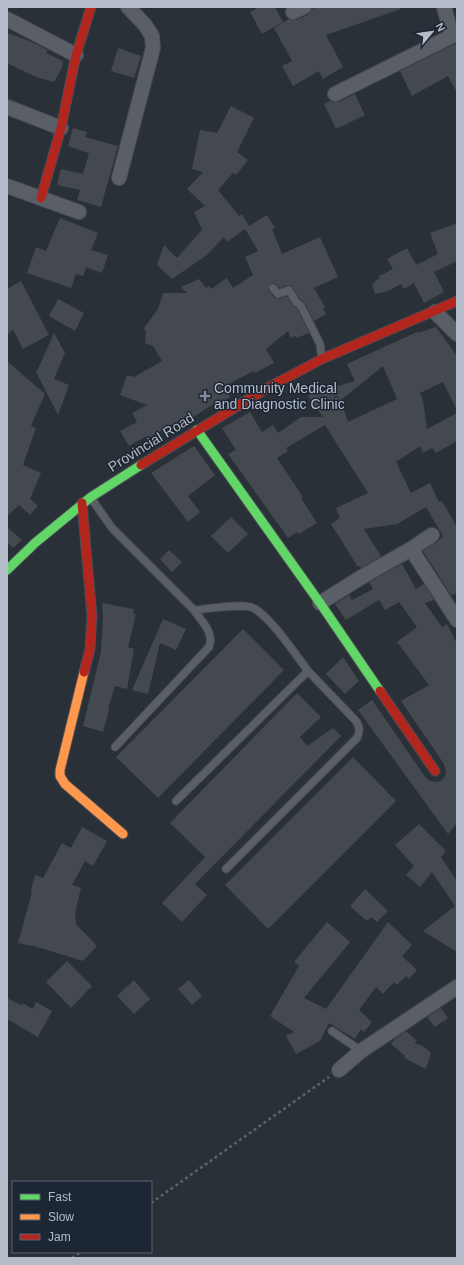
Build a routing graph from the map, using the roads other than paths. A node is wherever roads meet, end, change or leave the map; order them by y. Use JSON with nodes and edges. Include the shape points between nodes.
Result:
{"nodes":[{"id":1,"x":91,"y":7,"type":"edge"},
{"id":2,"x":128,"y":7,"type":"edge"},
{"id":3,"x":444,"y":7,"type":"edge"},
{"id":4,"x":7,"y":19,"type":"edge"},
{"id":5,"x":76,"y":55,"type":"junction"},
{"id":6,"x":335,"y":94,"type":"dead end"},
{"id":7,"x":7,"y":107,"type":"edge"},
{"id":8,"x":61,"y":128,"type":"junction"},
{"id":9,"x":119,"y":178,"type":"dead end"},
{"id":10,"x":7,"y":186,"type":"edge"},
{"id":11,"x":41,"y":198,"type":"junction"},
{"id":12,"x":79,"y":212,"type":"dead end"},
{"id":13,"x":273,"y":288,"type":"dead end"},
{"id":14,"x":457,"y":301,"type":"edge"},
{"id":15,"x":435,"y":312,"type":"junction"},
{"id":16,"x":457,"y":334,"type":"edge"},
{"id":17,"x":322,"y":359,"type":"junction"},
{"id":18,"x":197,"y":430,"type":"junction"},
{"id":19,"x":91,"y":497,"type":"junction"},
{"id":20,"x":82,"y":503,"type":"junction"},
{"id":21,"x":432,"y":534,"type":"dead end"},
{"id":22,"x":411,"y":549,"type":"junction"},
{"id":23,"x":7,"y":570,"type":"edge"},
{"id":24,"x":320,"y":603,"type":"junction"},
{"id":25,"x":194,"y":610,"type":"junction"},
{"id":26,"x":457,"y":620,"type":"edge"},
{"id":27,"x":308,"y":671,"type":"junction"},
{"id":28,"x":115,"y":747,"type":"dead end"},
{"id":29,"x":435,"y":771,"type":"dead end"},
{"id":30,"x":176,"y":802,"type":"dead end"},
{"id":31,"x":123,"y":834,"type":"dead end"},
{"id":32,"x":226,"y":869,"type":"dead end"},
{"id":33,"x":457,"y":987,"type":"edge"},
{"id":34,"x":332,"y":1031,"type":"dead end"},
{"id":35,"x":361,"y":1051,"type":"junction"},
{"id":36,"x":339,"y":1070,"type":"road end"}],
"edges":[{"from":1,"to":5,"type":"street"},
{"from":2,"to":9,"type":"street","via":[[152,36],[153,48]]},
{"from":3,"to":6,"type":"street","via":[[452,36]]},
{"from":4,"to":5,"type":"street"},
{"from":5,"to":8,"type":"street"},
{"from":7,"to":8,"type":"street"},
{"from":8,"to":11,"type":"street"},
{"from":10,"to":11,"type":"street"},
{"from":11,"to":12,"type":"street"},
{"from":13,"to":17,"type":"lane","via":[[278,294],[289,290],[301,306],[320,344]]},
{"from":14,"to":15,"type":"street","name":"Provincial Road"},
{"from":15,"to":16,"type":"street"},
{"from":15,"to":17,"type":"street","name":"Provincial Road"},
{"from":17,"to":18,"type":"street","name":"Provincial Road"},
{"from":18,"to":19,"type":"street","name":"Provincial Road"},
{"from":18,"to":24,"type":"street"},
{"from":19,"to":20,"type":"street","name":"Provincial Road"},
{"from":19,"to":25,"type":"lane","via":[[112,528]]},
{"from":20,"to":23,"type":"street","name":"Provincial Road"},
{"from":20,"to":31,"type":"street","via":[[92,616],[90,650],[60,776],[65,784]]},
{"from":21,"to":22,"type":"street"},
{"from":22,"to":24,"type":"street"},
{"from":22,"to":26,"type":"street"},
{"from":24,"to":29,"type":"street"},
{"from":25,"to":27,"type":"lane","via":[[252,607],[267,618]]},
{"from":25,"to":28,"type":"lane","via":[[211,635],[212,642]]},
{"from":27,"to":30,"type":"lane"},
{"from":27,"to":32,"type":"lane","via":[[356,721],[360,732],[357,738]]},
{"from":33,"to":35,"type":"street"},
{"from":34,"to":35,"type":"lane"},
{"from":35,"to":36,"type":"street"}]}
